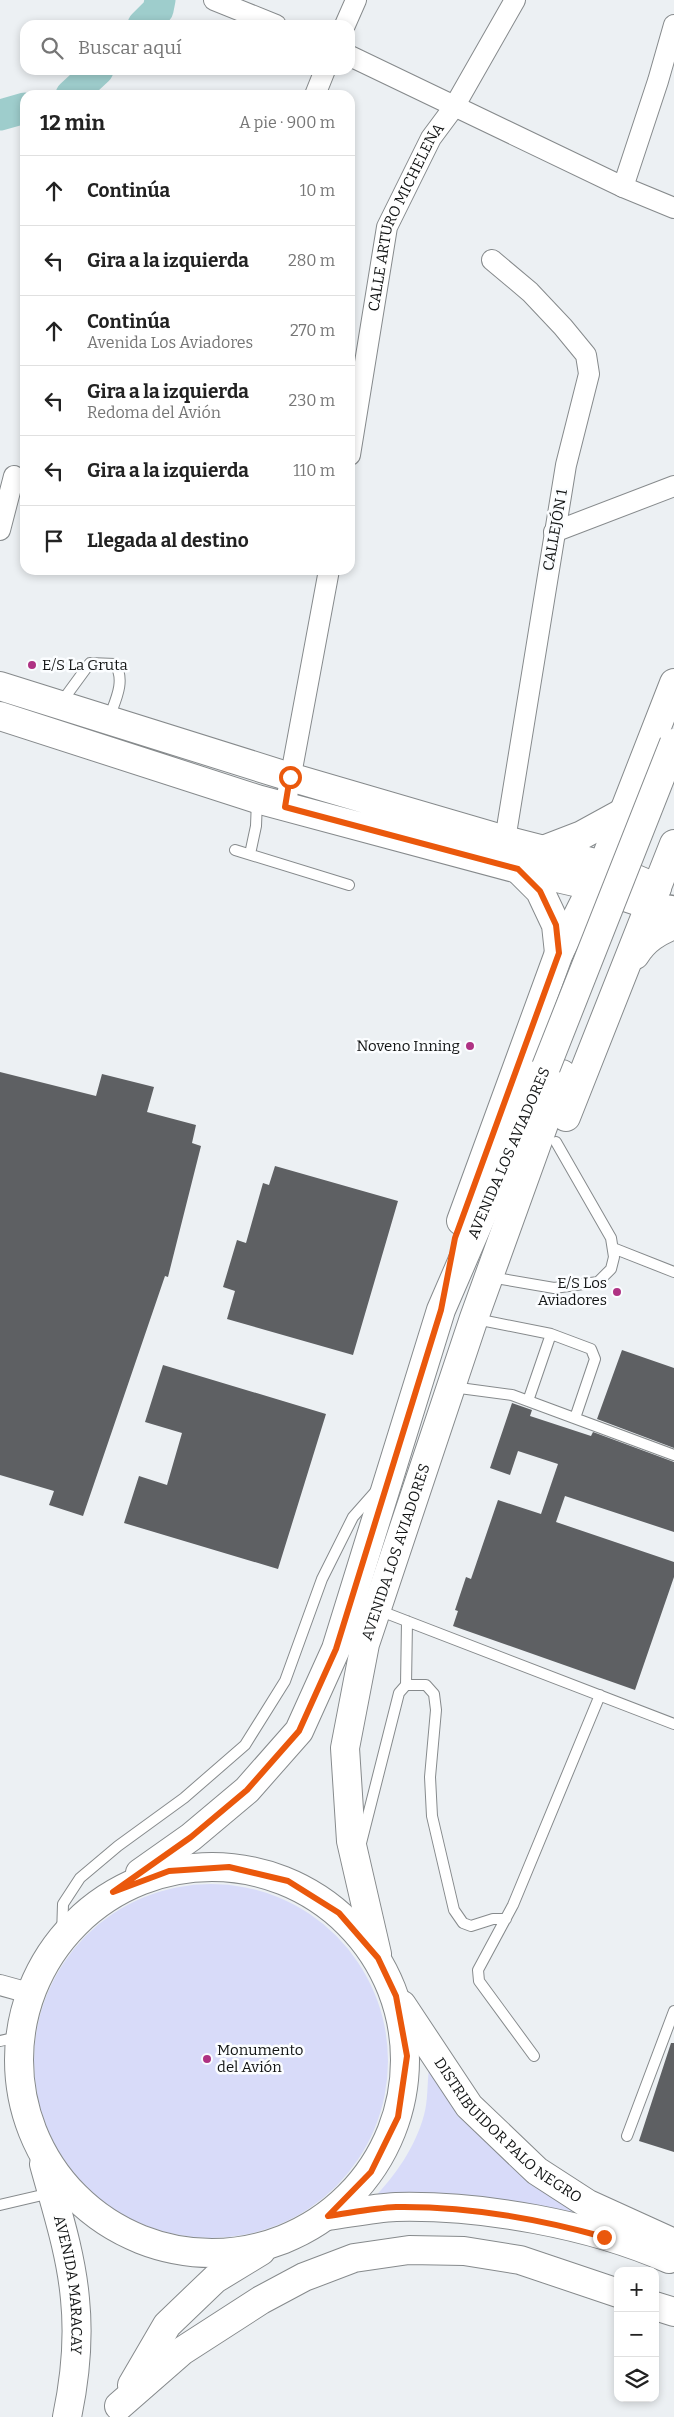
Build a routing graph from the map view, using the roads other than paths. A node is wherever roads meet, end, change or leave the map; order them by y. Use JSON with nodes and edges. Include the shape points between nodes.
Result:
{"nodes":[{"id":1,"x":214,"y":0,"type":"edge"},
{"id":2,"x":356,"y":0,"type":"edge"},
{"id":3,"x":515,"y":0,"type":"edge"},
{"id":4,"x":264,"y":20,"type":"edge"},
{"id":5,"x":347,"y":20,"type":"edge"},
{"id":6,"x":674,"y":24,"type":"edge"},
{"id":7,"x":355,"y":58,"type":"edge"},
{"id":8,"x":324,"y":75,"type":"edge"},
{"id":9,"x":317,"y":90,"type":"edge"},
{"id":10,"x":454,"y":107,"type":"junction"},
{"id":11,"x":623,"y":187,"type":"junction"},
{"id":12,"x":674,"y":208,"type":"edge"},
{"id":13,"x":492,"y":260,"type":"dead end"},
{"id":14,"x":355,"y":424,"type":"edge"},
{"id":15,"x":14,"y":476,"type":"dead end"},
{"id":16,"x":674,"y":486,"type":"edge"},
{"id":17,"x":0,"y":530,"type":"edge"},
{"id":18,"x":554,"y":532,"type":"junction"},
{"id":19,"x":328,"y":575,"type":"edge"},
{"id":20,"x":674,"y":683,"type":"edge"},
{"id":21,"x":0,"y":686,"type":"edge"},
{"id":22,"x":59,"y":706,"type":"junction"},
{"id":23,"x":0,"y":716,"type":"edge"},
{"id":24,"x":108,"y":722,"type":"junction"},
{"id":25,"x":674,"y":743,"type":"edge"},
{"id":26,"x":290,"y":777,"type":"junction"},
{"id":27,"x":674,"y":796,"type":"edge"},
{"id":28,"x":257,"y":799,"type":"junction"},
{"id":29,"x":285,"y":807,"type":"junction"},
{"id":30,"x":624,"y":812,"type":"junction"},
{"id":31,"x":504,"y":840,"type":"junction"},
{"id":32,"x":674,"y":844,"type":"edge"},
{"id":33,"x":235,"y":850,"type":"dead end"},
{"id":34,"x":543,"y":850,"type":"junction"},
{"id":35,"x":250,"y":854,"type":"junction"},
{"id":36,"x":518,"y":869,"type":"junction"},
{"id":37,"x":598,"y":875,"type":"junction"},
{"id":38,"x":348,"y":885,"type":"dead end"},
{"id":39,"x":664,"y":900,"type":"edge"},
{"id":40,"x":674,"y":925,"type":"edge"},
{"id":41,"x":559,"y":953,"type":"junction"},
{"id":42,"x":623,"y":973,"type":"junction"},
{"id":43,"x":554,"y":1071,"type":"junction"},
{"id":44,"x":556,"y":1142,"type":"junction"},
{"id":45,"x":613,"y":1248,"type":"junction"},
{"id":46,"x":674,"y":1272,"type":"edge"},
{"id":47,"x":496,"y":1278,"type":"junction"},
{"id":48,"x":441,"y":1310,"type":"junction"},
{"id":49,"x":474,"y":1318,"type":"junction"},
{"id":50,"x":551,"y":1334,"type":"junction"},
{"id":51,"x":451,"y":1387,"type":"junction"},
{"id":52,"x":528,"y":1401,"type":"junction"},
{"id":53,"x":575,"y":1418,"type":"junction"},
{"id":54,"x":674,"y":1455,"type":"edge"},
{"id":55,"x":390,"y":1476,"type":"junction"},
{"id":56,"x":377,"y":1609,"type":"junction"},
{"id":57,"x":407,"y":1621,"type":"junction"},
{"id":58,"x":406,"y":1685,"type":"junction"},
{"id":59,"x":600,"y":1696,"type":"junction"},
{"id":60,"x":674,"y":1724,"type":"edge"},
{"id":61,"x":356,"y":1864,"type":"junction"},
{"id":62,"x":113,"y":1892,"type":"junction"},
{"id":63,"x":506,"y":1918,"type":"junction"},
{"id":64,"x":62,"y":1936,"type":"junction"},
{"id":65,"x":378,"y":1958,"type":"junction"},
{"id":66,"x":0,"y":1985,"type":"edge"},
{"id":67,"x":29,"y":1993,"type":"junction"},
{"id":68,"x":396,"y":1996,"type":"junction"},
{"id":69,"x":674,"y":2011,"type":"edge"},
{"id":70,"x":9,"y":2039,"type":"edge"},
{"id":71,"x":534,"y":2056,"type":"dead end"},
{"id":72,"x":627,"y":2136,"type":"dead end"},
{"id":73,"x":41,"y":2153,"type":"junction"},
{"id":74,"x":52,"y":2193,"type":"junction"},
{"id":75,"x":0,"y":2205,"type":"edge"},
{"id":76,"x":328,"y":2216,"type":"junction"},
{"id":77,"x":272,"y":2244,"type":"junction"},
{"id":78,"x":667,"y":2249,"type":"edge"},
{"id":79,"x":614,"y":2292,"type":"edge"},
{"id":80,"x":659,"y":2307,"type":"edge"},
{"id":81,"x":674,"y":2312,"type":"edge"},
{"id":82,"x":117,"y":2412,"type":"edge"},
{"id":83,"x":66,"y":2417,"type":"edge"}],
"edges":[{"from":1,"to":4,"type":"street"},
{"from":2,"to":5,"type":"street"},
{"from":3,"to":10,"type":"street","name":"CALLE ARTURO MICHELENA"},
{"from":6,"to":11,"type":"street"},
{"from":7,"to":10,"type":"street"},
{"from":8,"to":9,"type":"street"},
{"from":10,"to":11,"type":"street"},
{"from":10,"to":14,"type":"street","name":"CALLE ARTURO MICHELENA","via":[[432,138],[387,227]]},
{"from":11,"to":12,"type":"street"},
{"from":13,"to":18,"type":"street","name":"CALLEJÓN 1","via":[[530,292],[586,355],[589,374],[566,464]]},
{"from":15,"to":17,"type":"street"},
{"from":16,"to":18,"type":"street"},
{"from":18,"to":31,"type":"street","name":"CALLEJÓN 1"},
{"from":19,"to":26,"type":"street"},
{"from":20,"to":30,"type":"main road"},
{"from":21,"to":22,"type":"main road"},
{"from":22,"to":24,"type":"main road"},
{"from":22,"to":24,"type":"lane","via":[[90,663],[115,664],[121,682]]},
{"from":23,"to":28,"type":"main road"},
{"from":24,"to":26,"type":"main road"},
{"from":25,"to":43,"type":"main road","name":"AVENIDA LOS AVIADORES","bridge":true},
{"from":26,"to":29,"type":"street"},
{"from":26,"to":31,"type":"main road"},
{"from":27,"to":43,"type":"main road","name":"AVENIDA LOS AVIADORES"},
{"from":28,"to":29,"type":"main road"},
{"from":28,"to":35,"type":"lane"},
{"from":29,"to":36,"type":"main road"},
{"from":30,"to":34,"type":"main road","via":[[582,835]]},
{"from":30,"to":37,"type":"main road"},
{"from":31,"to":34,"type":"main road"},
{"from":32,"to":39,"type":"main road"},
{"from":33,"to":35,"type":"lane"},
{"from":34,"to":37,"type":"main road"},
{"from":35,"to":38,"type":"lane"},
{"from":36,"to":37,"type":"main road"},
{"from":36,"to":41,"type":"main road","via":[[540,891],[556,925]]},
{"from":37,"to":39,"type":"main road"},
{"from":37,"to":41,"type":"main road"},
{"from":39,"to":42,"type":"main road"},
{"from":40,"to":42,"type":"main road","via":[[655,933],[641,944]]},
{"from":41,"to":48,"type":"main road","via":[[455,1238]]},
{"from":42,"to":44,"type":"main road"},
{"from":43,"to":48,"type":"main road","name":"AVENIDA LOS AVIADORES"},
{"from":43,"to":49,"type":"main road","name":"AVENIDA LOS AVIADORES"},
{"from":44,"to":45,"type":"lane","via":[[611,1238]]},
{"from":44,"to":47,"type":"main road","via":[[519,1235]]},
{"from":45,"to":46,"type":"lane"},
{"from":45,"to":47,"type":"lane","via":[[611,1270],[598,1282],[554,1288]]},
{"from":47,"to":49,"type":"main road"},
{"from":48,"to":55,"type":"main road","name":"AVENIDA LOS AVIADORES"},
{"from":49,"to":50,"type":"lane"},
{"from":49,"to":51,"type":"main road","name":"AVENIDA LOS AVIADORES"},
{"from":50,"to":52,"type":"lane"},
{"from":50,"to":53,"type":"lane","via":[[590,1349],[594,1354]]},
{"from":51,"to":52,"type":"lane","via":[[512,1395]]},
{"from":51,"to":56,"type":"main road","name":"AVENIDA LOS AVIADORES"},
{"from":52,"to":53,"type":"lane"},
{"from":53,"to":54,"type":"lane"},
{"from":55,"to":62,"type":"main road","name":"AVENIDA LOS AVIADORES","via":[[336,1649],[299,1731],[247,1790],[191,1837]]},
{"from":55,"to":64,"type":"lane","via":[[352,1516],[322,1579],[285,1681],[245,1745],[184,1798],[80,1878],[62,1904]]},
{"from":56,"to":57,"type":"lane"},
{"from":56,"to":61,"type":"main road","name":"AVENIDA LOS AVIADORES","via":[[365,1644],[345,1748],[351,1841]]},
{"from":57,"to":58,"type":"lane"},
{"from":57,"to":59,"type":"lane"},
{"from":58,"to":61,"type":"lane","via":[[399,1693]]},
{"from":58,"to":63,"type":"lane","via":[[426,1686],[434,1694],[436,1710],[430,1777],[432,1816],[454,1910],[463,1923],[471,1926]]},
{"from":59,"to":60,"type":"lane"},
{"from":59,"to":63,"type":"lane"},
{"from":61,"to":65,"type":"main road","name":"AVENIDA LOS AVIADORES"},
{"from":62,"to":64,"type":"main road"},
{"from":62,"to":65,"type":"main road","via":[[169,1871],[229,1867],[288,1881],[339,1913]]},
{"from":63,"to":71,"type":"lane","via":[[482,1959],[478,1970],[479,1982]]},
{"from":64,"to":67,"type":"main road"},
{"from":65,"to":68,"type":"main road"},
{"from":66,"to":67,"type":"street"},
{"from":67,"to":70,"type":"main road"},
{"from":68,"to":76,"type":"main road","via":[[407,2056],[398,2117],[371,2172]]},
{"from":68,"to":78,"type":"main road","name":"DISTRIBUIDOR PALO NEGRO","via":[[469,2106],[537,2171]]},
{"from":69,"to":72,"type":"lane"},
{"from":70,"to":73,"type":"main road","via":[[20,2097]]},
{"from":73,"to":74,"type":"main road","name":"AVENIDA MARACAY"},
{"from":73,"to":77,"type":"main road","via":[[83,2206],[140,2240],[206,2254]]},
{"from":74,"to":75,"type":"lane"},
{"from":74,"to":83,"type":"main road","name":"AVENIDA MARACAY","via":[[76,2299],[74,2382]]},
{"from":76,"to":77,"type":"main road"},
{"from":76,"to":78,"type":"main road","name":"DISTRIBUIDOR PALO NEGRO","via":[[395,2207],[510,2215]]},
{"from":77,"to":82,"type":"main road","via":[[214,2279],[167,2325]]},
{"from":79,"to":82,"type":"main road","via":[[520,2260],[464,2251],[409,2250],[354,2258],[304,2277],[261,2300],[182,2351]]},
{"from":80,"to":81,"type":"main road"}]}
